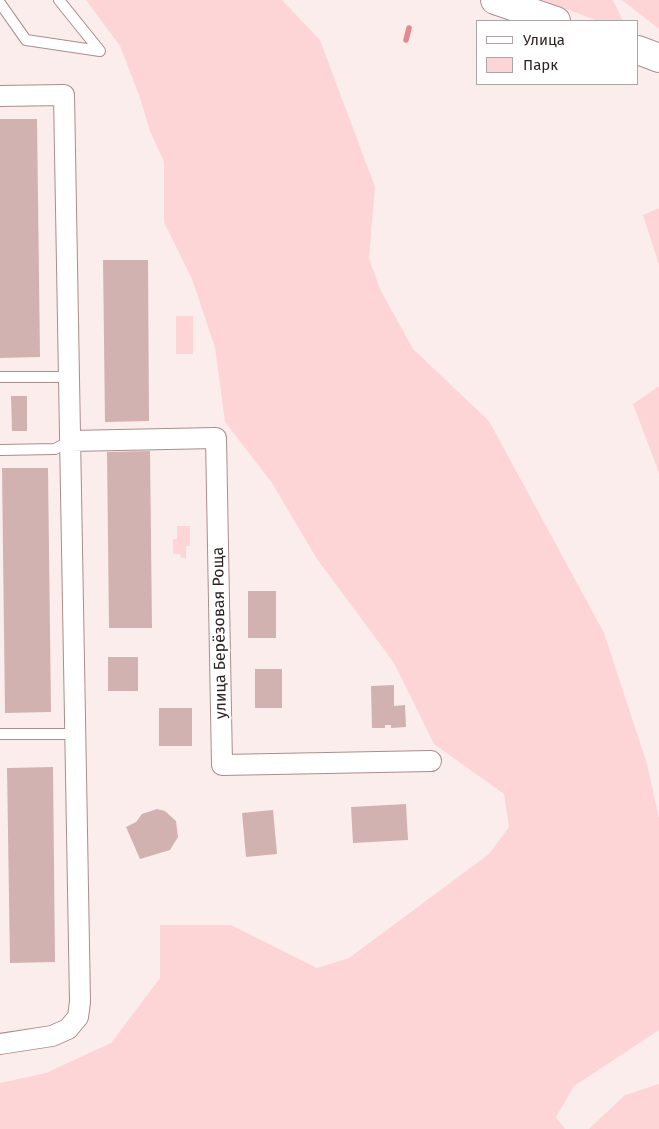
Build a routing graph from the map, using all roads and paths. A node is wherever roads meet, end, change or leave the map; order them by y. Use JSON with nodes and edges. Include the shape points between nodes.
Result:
{"nodes":[{"id":1,"x":59,"y":0,"type":"edge"},
{"id":2,"x":495,"y":0,"type":"edge"},
{"id":3,"x":0,"y":3,"type":"edge"},
{"id":4,"x":553,"y":20,"type":"edge"},
{"id":5,"x":639,"y":50,"type":"edge"},
{"id":6,"x":659,"y":58,"type":"edge"},
{"id":7,"x":0,"y":96,"type":"edge"},
{"id":8,"x":0,"y":377,"type":"edge"},
{"id":9,"x":69,"y":377,"type":"junction"},
{"id":10,"x":70,"y":441,"type":"junction"},
{"id":11,"x":0,"y":450,"type":"edge"},
{"id":12,"x":0,"y":734,"type":"edge"},
{"id":13,"x":75,"y":734,"type":"junction"},
{"id":14,"x":431,"y":761,"type":"dead end"},
{"id":15,"x":0,"y":1044,"type":"edge"}],
"edges":[{"from":1,"to":3,"type":"lane","via":[[100,52],[26,40]]},
{"from":2,"to":4,"type":"main road"},
{"from":5,"to":6,"type":"main road"},
{"from":7,"to":9,"type":"street","via":[[64,95]]},
{"from":8,"to":9,"type":"lane"},
{"from":9,"to":10,"type":"street"},
{"from":10,"to":11,"type":"lane","via":[[55,449]]},
{"from":10,"to":13,"type":"street"},
{"from":10,"to":14,"type":"street","name":"улица Берёзовая Роща","via":[[216,438],[222,765]]},
{"from":12,"to":13,"type":"lane"},
{"from":13,"to":15,"type":"street","via":[[78,1017],[68,1029],[52,1036]]}]}
